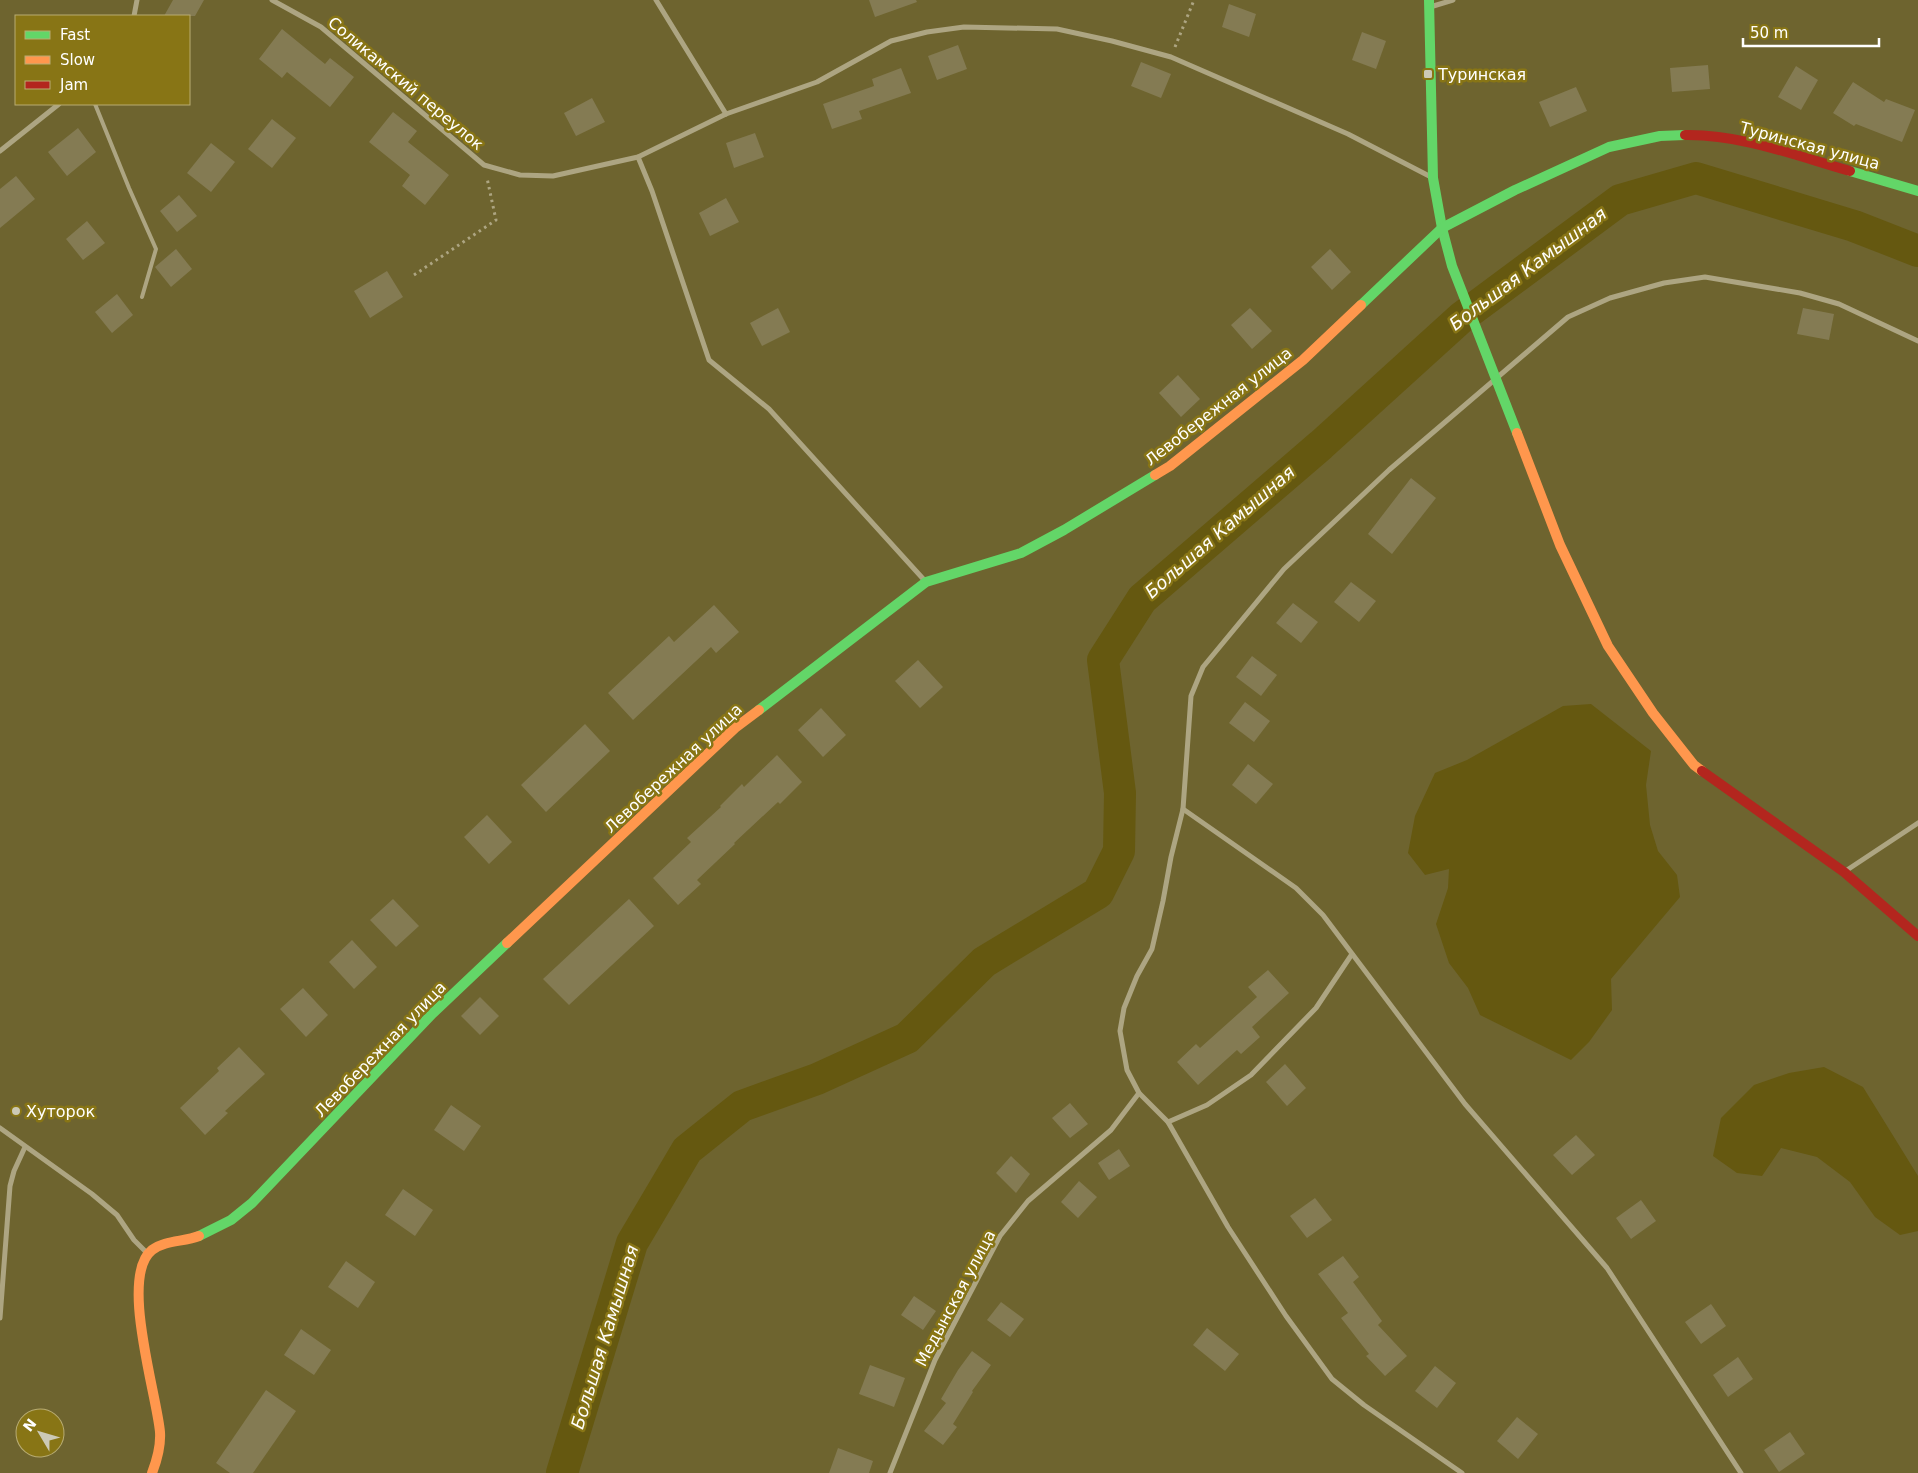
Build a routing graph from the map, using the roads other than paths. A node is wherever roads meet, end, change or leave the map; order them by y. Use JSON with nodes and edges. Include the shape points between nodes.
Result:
{"nodes":[{"id":1,"x":137,"y":0,"type":"edge"},
{"id":2,"x":272,"y":0,"type":"edge"},
{"id":3,"x":656,"y":0,"type":"edge"},
{"id":4,"x":1453,"y":0,"type":"edge"},
{"id":5,"x":1429,"y":4,"type":"edge"},
{"id":6,"x":134,"y":15,"type":"edge"},
{"id":7,"x":58,"y":105,"type":"edge"},
{"id":8,"x":95,"y":105,"type":"edge"},
{"id":9,"x":726,"y":114,"type":"junction"},
{"id":10,"x":0,"y":151,"type":"edge"},
{"id":11,"x":638,"y":157,"type":"junction"},
{"id":12,"x":1433,"y":178,"type":"junction"},
{"id":13,"x":1918,"y":191,"type":"edge"},
{"id":14,"x":1442,"y":228,"type":"junction"},
{"id":15,"x":142,"y":297,"type":"dead end"},
{"id":16,"x":1918,"y":341,"type":"edge"},
{"id":17,"x":1495,"y":378,"type":"junction"},
{"id":18,"x":926,"y":582,"type":"junction"},
{"id":19,"x":1183,"y":809,"type":"junction"},
{"id":20,"x":1918,"y":823,"type":"edge"},
{"id":21,"x":1844,"y":872,"type":"junction"},
{"id":22,"x":1918,"y":936,"type":"edge"},
{"id":23,"x":1352,"y":954,"type":"junction"},
{"id":24,"x":1139,"y":1093,"type":"junction"},
{"id":25,"x":1168,"y":1122,"type":"junction"},
{"id":26,"x":0,"y":1128,"type":"edge"},
{"id":27,"x":25,"y":1147,"type":"junction"},
{"id":28,"x":148,"y":1254,"type":"junction"},
{"id":29,"x":0,"y":1318,"type":"edge"},
{"id":30,"x":152,"y":1473,"type":"edge"},
{"id":31,"x":890,"y":1473,"type":"edge"},
{"id":32,"x":1462,"y":1473,"type":"edge"},
{"id":33,"x":1741,"y":1473,"type":"edge"}],
"edges":[{"from":1,"to":6,"type":"street"},
{"from":2,"to":11,"type":"street","name":"Соликамский переулок","via":[[321,27],[484,165],[520,175],[553,176]]},
{"from":3,"to":9,"type":"street"},
{"from":4,"to":5,"type":"street"},
{"from":5,"to":12,"type":"street"},
{"from":7,"to":10,"type":"street"},
{"from":8,"to":15,"type":"lane","via":[[156,249]]},
{"from":9,"to":11,"type":"street","name":"Соликамский переулок"},
{"from":9,"to":12,"type":"street","name":"Соликамский переулок","via":[[817,82],[892,42],[927,32],[964,27],[1057,30],[1171,57],[1348,134]]},
{"from":11,"to":18,"type":"street","via":[[709,360],[769,409]]},
{"from":12,"to":14,"type":"street"},
{"from":13,"to":14,"type":"street","name":"Туринская улица","via":[[1748,142],[1702,135],[1660,136],[1609,147],[1514,190]]},
{"from":14,"to":17,"type":"street","via":[[1452,266]]},
{"from":14,"to":18,"type":"street","name":"Левобережная улица","via":[[1303,360],[1170,466],[1020,553]]},
{"from":16,"to":17,"type":"street","via":[[1838,304],[1800,293],[1705,277],[1664,283],[1610,298],[1568,317]]},
{"from":17,"to":19,"type":"street","via":[[1389,470],[1284,569],[1202,667],[1190,696]]},
{"from":17,"to":21,"type":"street","via":[[1560,545],[1608,646],[1653,713],[1694,765]]},
{"from":18,"to":28,"type":"street","name":"Левобережная улица","via":[[735,728],[432,1014],[245,1209],[218,1228],[194,1238],[158,1246]]},
{"from":19,"to":23,"type":"street","via":[[1296,888],[1323,915]]},
{"from":19,"to":24,"type":"street","via":[[1152,949],[1124,1008],[1120,1031],[1127,1070]]},
{"from":20,"to":21,"type":"street"},
{"from":21,"to":22,"type":"street"},
{"from":23,"to":25,"type":"street","via":[[1316,1008],[1251,1075],[1207,1105]]},
{"from":23,"to":33,"type":"street","via":[[1466,1104],[1607,1268]]},
{"from":24,"to":25,"type":"street"},
{"from":24,"to":31,"type":"street","name":"Медынская улица","via":[[1110,1130],[1028,1201],[1000,1236],[935,1360]]},
{"from":25,"to":32,"type":"street","via":[[1228,1228],[1332,1379]]},
{"from":26,"to":27,"type":"street"},
{"from":27,"to":28,"type":"street","via":[[117,1215]]},
{"from":27,"to":29,"type":"street","via":[[10,1186]]},
{"from":28,"to":30,"type":"street","via":[[140,1270],[139,1285],[147,1364],[159,1419],[160,1444]]}]}
